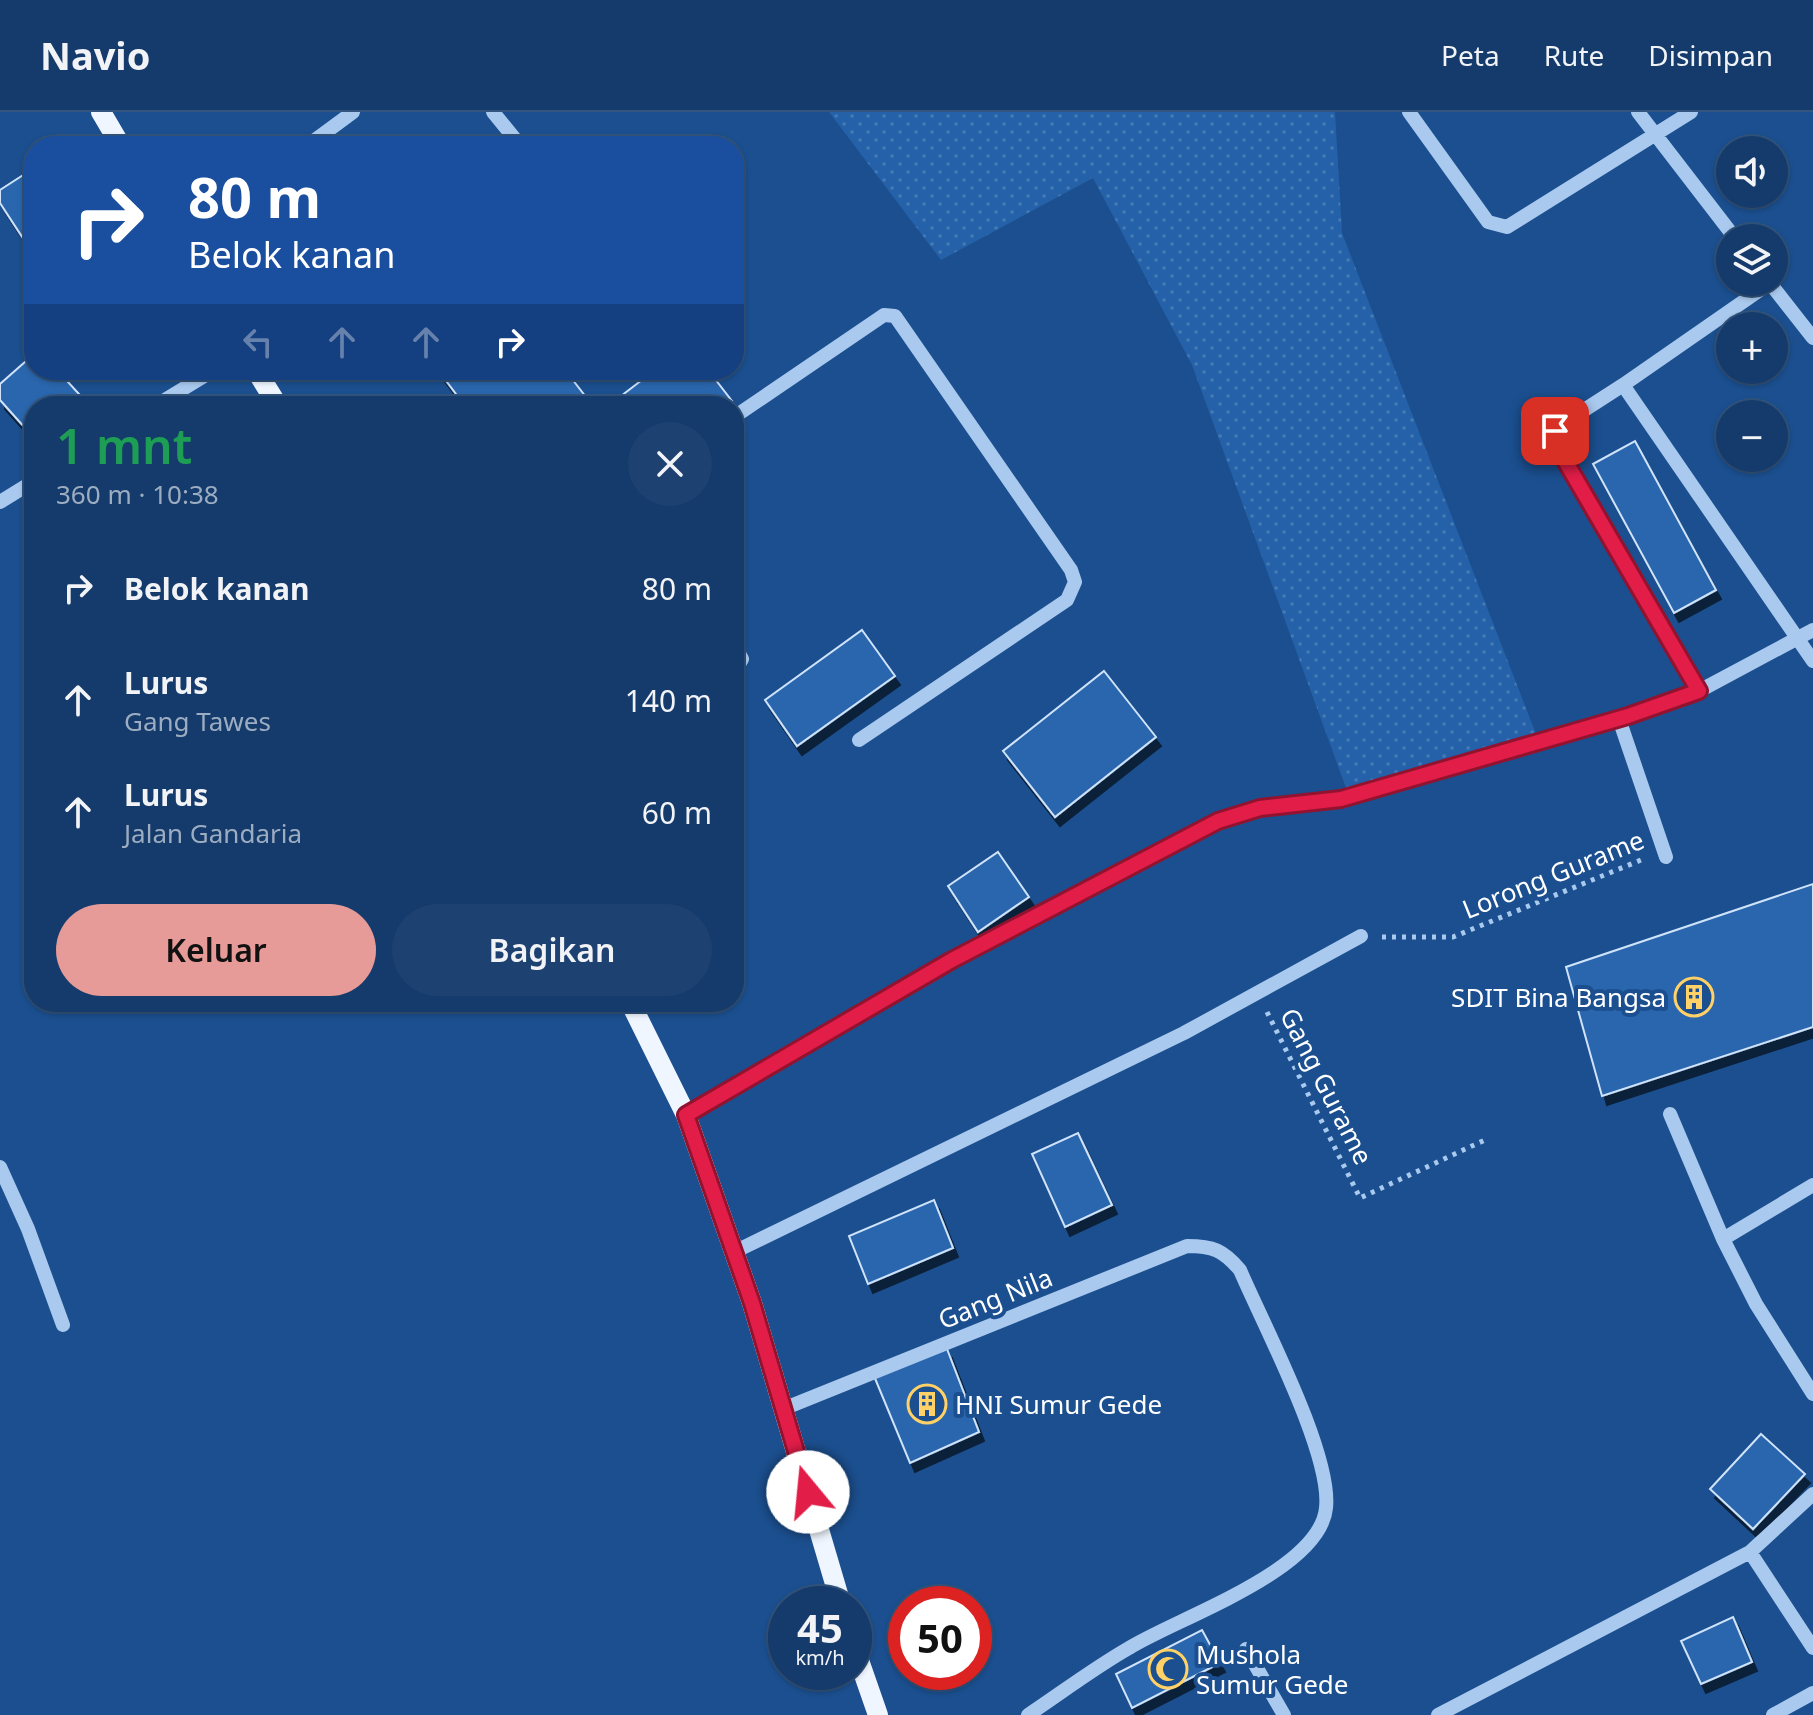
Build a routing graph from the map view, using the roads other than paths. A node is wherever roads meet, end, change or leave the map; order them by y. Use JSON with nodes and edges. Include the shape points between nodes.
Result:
{"nodes":[{"id":1,"x":101,"y":112,"type":"edge"},
{"id":2,"x":353,"y":112,"type":"edge"},
{"id":3,"x":493,"y":112,"type":"edge"},
{"id":4,"x":1409,"y":112,"type":"edge"},
{"id":5,"x":1638,"y":112,"type":"edge"},
{"id":6,"x":1691,"y":112,"type":"edge"},
{"id":7,"x":1655,"y":135,"type":"junction"},
{"id":8,"x":115,"y":136,"type":"edge"},
{"id":9,"x":321,"y":136,"type":"edge"},
{"id":10,"x":512,"y":136,"type":"edge"},
{"id":11,"x":1724,"y":224,"type":"edge"},
{"id":12,"x":1750,"y":296,"type":"edge"},
{"id":13,"x":1779,"y":296,"type":"edge"},
{"id":14,"x":1813,"y":338,"type":"edge"},
{"id":15,"x":198,"y":380,"type":"edge"},
{"id":16,"x":1623,"y":385,"type":"junction"},
{"id":17,"x":171,"y":396,"type":"edge"},
{"id":18,"x":744,"y":410,"type":"edge"},
{"id":19,"x":24,"y":487,"type":"edge"},
{"id":20,"x":0,"y":502,"type":"edge"},
{"id":21,"x":1813,"y":630,"type":"edge"},
{"id":22,"x":1798,"y":639,"type":"junction"},
{"id":23,"x":1813,"y":661,"type":"edge"},
{"id":24,"x":1699,"y":691,"type":"junction"},
{"id":25,"x":1619,"y":719,"type":"junction"},
{"id":26,"x":859,"y":740,"type":"dead end"},
{"id":27,"x":1665,"y":854,"type":"road end"},
{"id":28,"x":1361,"y":936,"type":"road end"},
{"id":29,"x":635,"y":1012,"type":"edge"},
{"id":30,"x":1670,"y":1114,"type":"dead end"},
{"id":31,"x":686,"y":1115,"type":"junction"},
{"id":32,"x":0,"y":1167,"type":"edge"},
{"id":33,"x":1813,"y":1185,"type":"edge"},
{"id":34,"x":1723,"y":1239,"type":"junction"},
{"id":35,"x":734,"y":1252,"type":"junction"},
{"id":36,"x":63,"y":1325,"type":"dead end"},
{"id":37,"x":1813,"y":1394,"type":"edge"},
{"id":38,"x":783,"y":1409,"type":"junction"},
{"id":39,"x":1813,"y":1494,"type":"edge"},
{"id":40,"x":1750,"y":1552,"type":"junction"},
{"id":41,"x":836,"y":1586,"type":"edge"},
{"id":42,"x":1813,"y":1648,"type":"edge"},
{"id":43,"x":1246,"y":1649,"type":"dead end"},
{"id":44,"x":869,"y":1690,"type":"edge"},
{"id":45,"x":1813,"y":1693,"type":"edge"},
{"id":46,"x":878,"y":1715,"type":"edge"},
{"id":47,"x":1028,"y":1715,"type":"edge"},
{"id":48,"x":1284,"y":1715,"type":"edge"},
{"id":49,"x":1438,"y":1715,"type":"edge"},
{"id":50,"x":1773,"y":1715,"type":"edge"}],
"edges":[{"from":1,"to":8,"type":"main road"},
{"from":2,"to":9,"type":"street"},
{"from":3,"to":10,"type":"street"},
{"from":4,"to":7,"type":"street","via":[[1488,222],[1497,227],[1507,227]]},
{"from":5,"to":7,"type":"street"},
{"from":6,"to":7,"type":"street"},
{"from":7,"to":11,"type":"street"},
{"from":12,"to":16,"type":"street"},
{"from":13,"to":14,"type":"street"},
{"from":15,"to":17,"type":"street"},
{"from":16,"to":22,"type":"street"},
{"from":16,"to":24,"type":"street","via":[[1561,425],[1553,440]]},
{"from":18,"to":26,"type":"street","via":[[884,315],[895,316],[1071,570],[1075,582],[1067,600]]},
{"from":19,"to":20,"type":"street"},
{"from":21,"to":22,"type":"street"},
{"from":22,"to":23,"type":"street"},
{"from":22,"to":24,"type":"street"},
{"from":24,"to":25,"type":"street"},
{"from":25,"to":27,"type":"street"},
{"from":25,"to":31,"type":"street","via":[[1341,799],[1260,808],[1218,821],[952,960]]},
{"from":28,"to":35,"type":"street","via":[[1184,1033]]},
{"from":29,"to":31,"type":"main road"},
{"from":30,"to":34,"type":"street"},
{"from":31,"to":35,"type":"main road"},
{"from":32,"to":36,"type":"street"},
{"from":33,"to":34,"type":"street"},
{"from":34,"to":37,"type":"street","via":[[1756,1304]]},
{"from":35,"to":38,"type":"main road"},
{"from":38,"to":41,"type":"main road"},
{"from":38,"to":47,"type":"street","name":"Gang Nila","via":[[1187,1246],[1225,1252],[1240,1270],[1324,1473],[1327,1509],[1317,1532],[1299,1553],[1244,1591],[1130,1647]]},
{"from":39,"to":40,"type":"street"},
{"from":40,"to":42,"type":"street"},
{"from":40,"to":49,"type":"street"},
{"from":43,"to":48,"type":"street"},
{"from":44,"to":46,"type":"main road"},
{"from":45,"to":50,"type":"street"}]}
